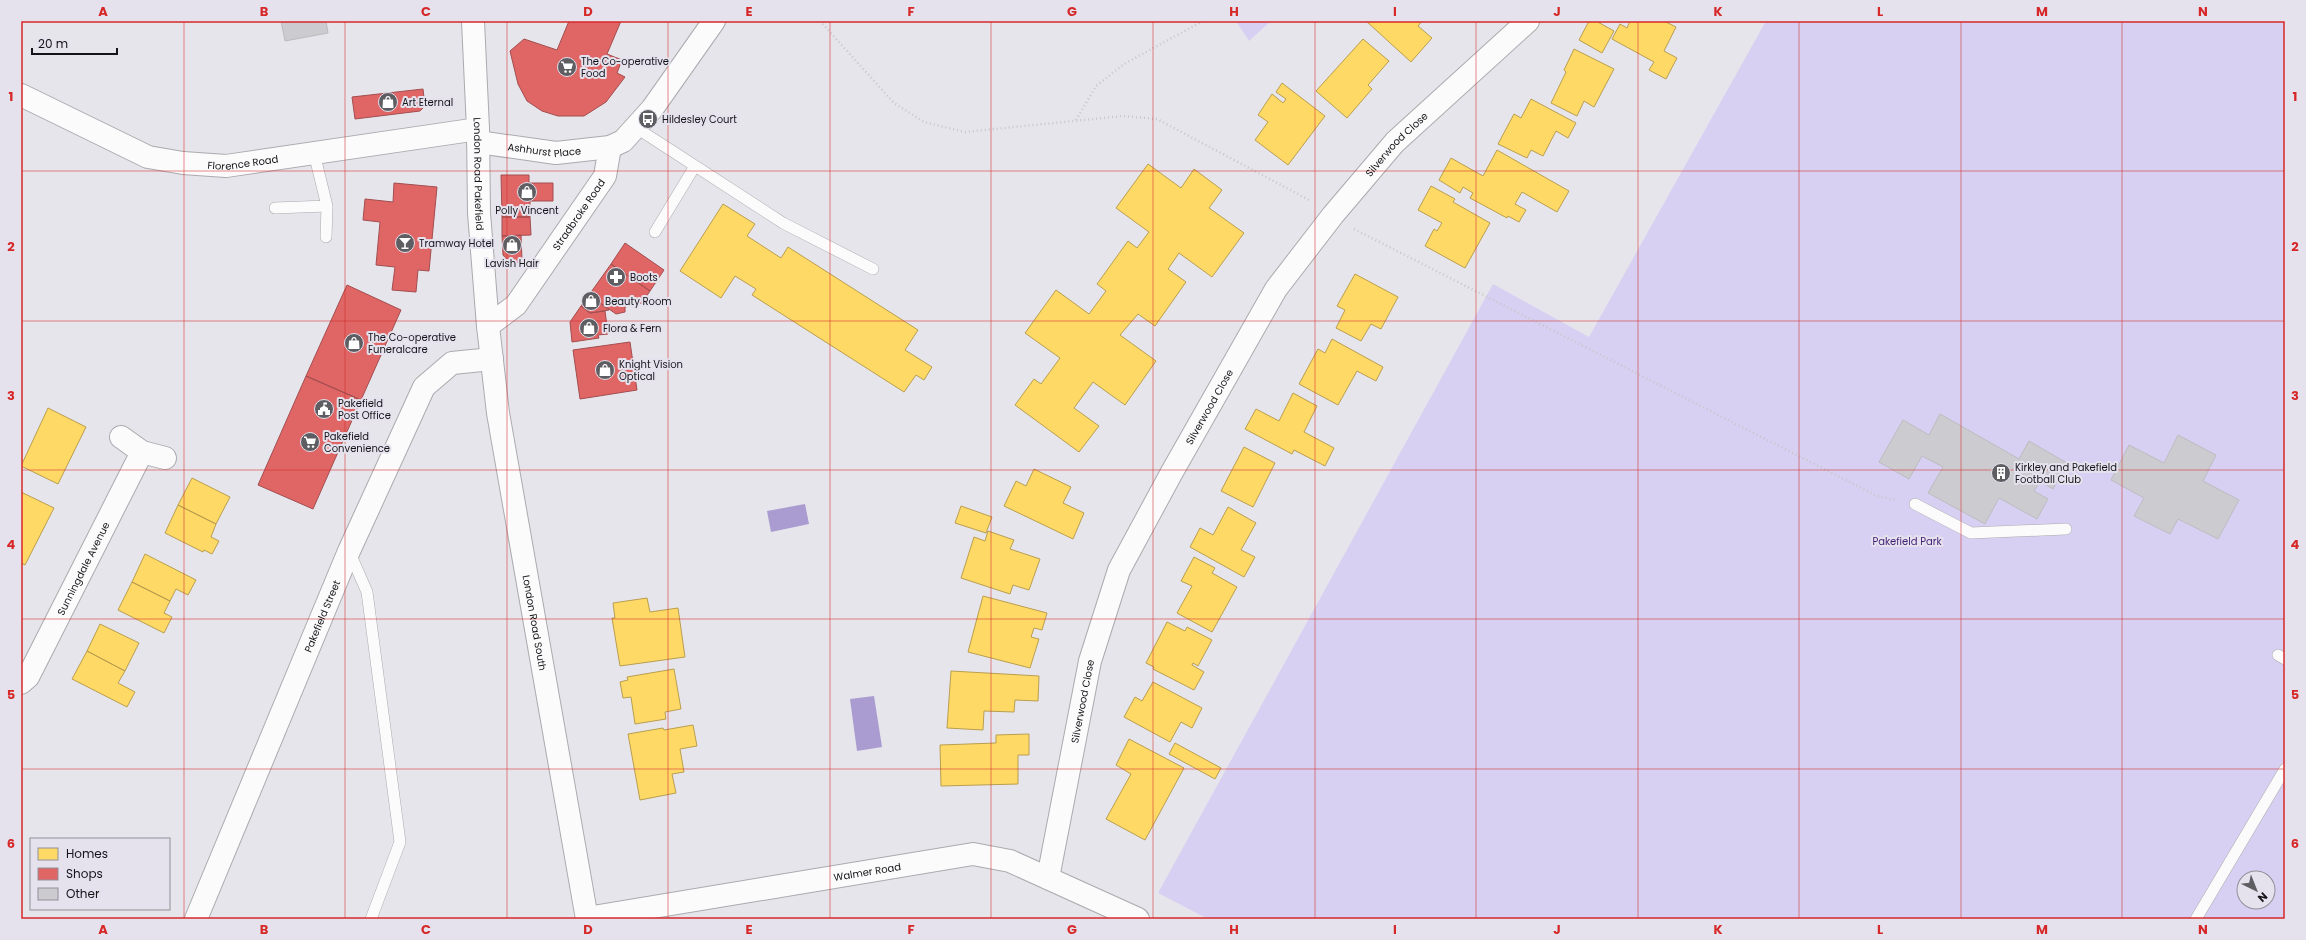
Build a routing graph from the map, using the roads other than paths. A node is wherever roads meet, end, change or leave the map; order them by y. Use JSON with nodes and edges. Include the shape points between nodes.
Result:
{"nodes":[{"id":1,"x":473,"y":21,"type":"edge"},
{"id":2,"x":714,"y":21,"type":"edge"},
{"id":3,"x":1528,"y":21,"type":"edge"},
{"id":4,"x":21,"y":94,"type":"edge"},
{"id":5,"x":635,"y":127,"type":"junction"},
{"id":6,"x":478,"y":135,"type":"junction"},
{"id":7,"x":610,"y":147,"type":"junction"},
{"id":8,"x":314,"y":153,"type":"junction"},
{"id":9,"x":695,"y":166,"type":"junction"},
{"id":10,"x":327,"y":206,"type":"junction"},
{"id":11,"x":275,"y":208,"type":"dead end"},
{"id":12,"x":655,"y":232,"type":"dead end"},
{"id":13,"x":326,"y":237,"type":"dead end"},
{"id":14,"x":873,"y":269,"type":"dead end"},
{"id":15,"x":488,"y":326,"type":"junction"},
{"id":16,"x":492,"y":359,"type":"junction"},
{"id":17,"x":121,"y":437,"type":"dead end"},
{"id":18,"x":142,"y":452,"type":"junction"},
{"id":19,"x":164,"y":458,"type":"dead end"},
{"id":20,"x":1915,"y":504,"type":"dead end"},
{"id":21,"x":2066,"y":529,"type":"dead end"},
{"id":22,"x":349,"y":551,"type":"junction"},
{"id":23,"x":21,"y":683,"type":"edge"},
{"id":24,"x":2285,"y":769,"type":"edge"},
{"id":25,"x":1048,"y":878,"type":"junction"},
{"id":26,"x":196,"y":919,"type":"edge"},
{"id":27,"x":371,"y":919,"type":"edge"},
{"id":28,"x":587,"y":919,"type":"edge"},
{"id":29,"x":1138,"y":919,"type":"edge"},
{"id":30,"x":2196,"y":919,"type":"edge"}],
"edges":[{"from":1,"to":6,"type":"street","name":"London Road Pakefield"},
{"from":2,"to":5,"type":"street","via":[[652,109]]},
{"from":3,"to":25,"type":"street","name":"Silverwood Close","via":[[1395,142],[1332,215],[1276,289],[1172,472],[1119,570],[1090,661]]},
{"from":4,"to":8,"type":"street","name":"Florence Road","via":[[148,157],[183,164],[226,166]]},
{"from":5,"to":7,"type":"street","via":[[623,141]]},
{"from":5,"to":9,"type":"lane"},
{"from":6,"to":7,"type":"street","name":"Ashhurst Place","via":[[556,154]]},
{"from":6,"to":8,"type":"street","name":"Florence Road"},
{"from":6,"to":15,"type":"street","name":"London Road Pakefield","via":[[479,213]]},
{"from":7,"to":15,"type":"street","name":"Stradbroke Road","via":[[605,176],[516,305]]},
{"from":8,"to":10,"type":"lane"},
{"from":9,"to":12,"type":"lane"},
{"from":9,"to":14,"type":"lane","via":[[783,223]]},
{"from":10,"to":11,"type":"lane"},
{"from":10,"to":13,"type":"lane"},
{"from":15,"to":16,"type":"street","name":"London Road South"},
{"from":16,"to":22,"type":"street","name":"Pakefield Street","via":[[452,363],[424,387]]},
{"from":16,"to":28,"type":"street","name":"London Road South","via":[[498,413]]},
{"from":17,"to":18,"type":"street"},
{"from":18,"to":19,"type":"street"},
{"from":18,"to":23,"type":"street","name":"Sunningdale Avenue","via":[[28,677]]},
{"from":20,"to":21,"type":"lane","via":[[1970,533]]},
{"from":22,"to":26,"type":"street","name":"Pakefield Street"},
{"from":22,"to":27,"type":"lane","via":[[368,592],[400,842]]},
{"from":24,"to":30,"type":"lane"},
{"from":25,"to":28,"type":"street","name":"Walmer Road","via":[[1010,861],[973,854]]},
{"from":25,"to":29,"type":"street","name":"Walmer Road"}]}
